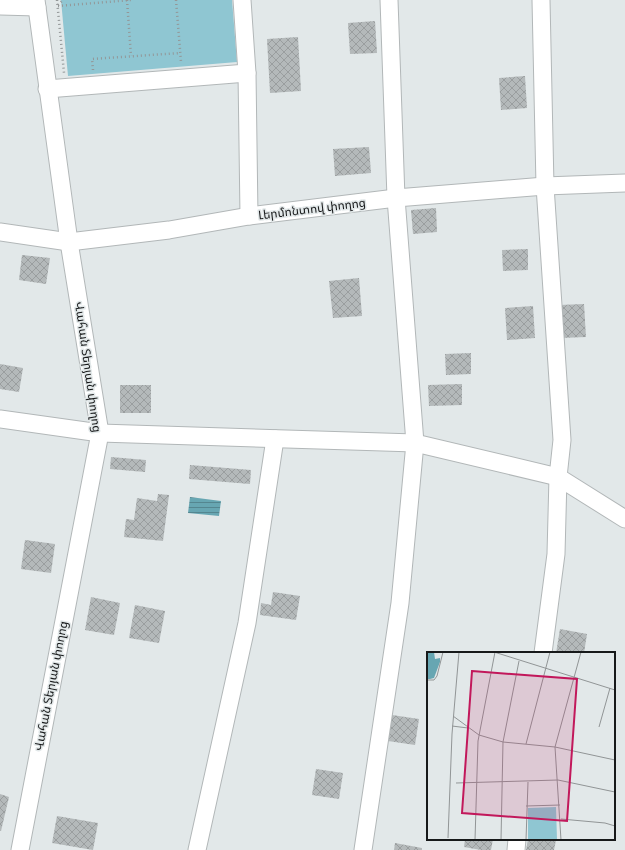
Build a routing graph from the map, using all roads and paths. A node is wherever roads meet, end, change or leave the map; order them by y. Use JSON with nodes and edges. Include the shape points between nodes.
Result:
{"nodes":[{"id":1,"x":57,"y":0,"type":"edge"},
{"id":2,"x":63,"y":0,"type":"edge"},
{"id":3,"x":127,"y":0,"type":"edge"},
{"id":4,"x":131,"y":0,"type":"edge"},
{"id":5,"x":176,"y":0,"type":"edge"},
{"id":6,"x":242,"y":0,"type":"edge"},
{"id":7,"x":389,"y":0,"type":"edge"},
{"id":8,"x":541,"y":0,"type":"edge"},
{"id":9,"x":37,"y":3,"type":"edge"},
{"id":10,"x":0,"y":6,"type":"edge"},
{"id":11,"x":58,"y":6,"type":"junction"},
{"id":12,"x":180,"y":53,"type":"junction"},
{"id":13,"x":131,"y":56,"type":"junction"},
{"id":14,"x":181,"y":62,"type":"dead end"},
{"id":15,"x":86,"y":70,"type":"dead end"},
{"id":16,"x":247,"y":72,"type":"junction"},
{"id":17,"x":67,"y":77,"type":"junction"},
{"id":18,"x":48,"y":89,"type":"junction"},
{"id":19,"x":625,"y":183,"type":"edge"},
{"id":20,"x":545,"y":186,"type":"junction"},
{"id":21,"x":396,"y":198,"type":"junction"},
{"id":22,"x":249,"y":216,"type":"junction"},
{"id":23,"x":0,"y":232,"type":"edge"},
{"id":24,"x":69,"y":242,"type":"junction"},
{"id":25,"x":0,"y":419,"type":"edge"},
{"id":26,"x":100,"y":433,"type":"junction"},
{"id":27,"x":274,"y":439,"type":"junction"},
{"id":28,"x":415,"y":443,"type":"junction"},
{"id":29,"x":558,"y":477,"type":"junction"},
{"id":30,"x":622,"y":515,"type":"edge"},
{"id":31,"x":543,"y":652,"type":"edge"},
{"id":32,"x":517,"y":840,"type":"edge"},
{"id":33,"x":20,"y":850,"type":"edge"},
{"id":34,"x":198,"y":850,"type":"edge"},
{"id":35,"x":363,"y":850,"type":"edge"},
{"id":36,"x":516,"y":850,"type":"edge"}],
"edges":[{"from":1,"to":11,"type":"path"},
{"from":2,"to":11,"type":"path"},
{"from":3,"to":4,"type":"path"},
{"from":3,"to":11,"type":"path"},
{"from":3,"to":13,"type":"path"},
{"from":5,"to":12,"type":"path"},
{"from":6,"to":16,"type":"street"},
{"from":7,"to":21,"type":"street"},
{"from":8,"to":20,"type":"street"},
{"from":9,"to":10,"type":"street"},
{"from":9,"to":18,"type":"street","name":"Վահան Տերյան փողոց"},
{"from":11,"to":17,"type":"path"},
{"from":12,"to":13,"type":"path"},
{"from":12,"to":14,"type":"path"},
{"from":13,"to":15,"type":"path","via":[[92,59],[93,70]]},
{"from":16,"to":17,"type":"street"},
{"from":16,"to":22,"type":"street"},
{"from":17,"to":18,"type":"street"},
{"from":18,"to":24,"type":"street","name":"Վահան Տերյան փողոց"},
{"from":19,"to":20,"type":"street","name":"Լերմոնտով փողոց"},
{"from":20,"to":21,"type":"street","name":"Լերմոնտով փողոց"},
{"from":20,"to":29,"type":"street","via":[[562,440]]},
{"from":21,"to":22,"type":"street","name":"Լերմոնտով փողոց"},
{"from":21,"to":28,"type":"street"},
{"from":22,"to":24,"type":"street","name":"Լերմոնտով փողոց","via":[[170,230]]},
{"from":23,"to":24,"type":"street","name":"Լերմոնտով փողոց"},
{"from":24,"to":26,"type":"street","name":"Վահան Տերյան փողոց"},
{"from":25,"to":26,"type":"street"},
{"from":26,"to":27,"type":"street"},
{"from":26,"to":33,"type":"street","name":"Վահան Տերյան փողոց"},
{"from":27,"to":28,"type":"street"},
{"from":27,"to":34,"type":"street","via":[[248,624]]},
{"from":28,"to":29,"type":"street"},
{"from":28,"to":35,"type":"street","via":[[400,603]]},
{"from":29,"to":30,"type":"street"},
{"from":29,"to":31,"type":"street","via":[[556,554]]},
{"from":32,"to":36,"type":"street"}]}
